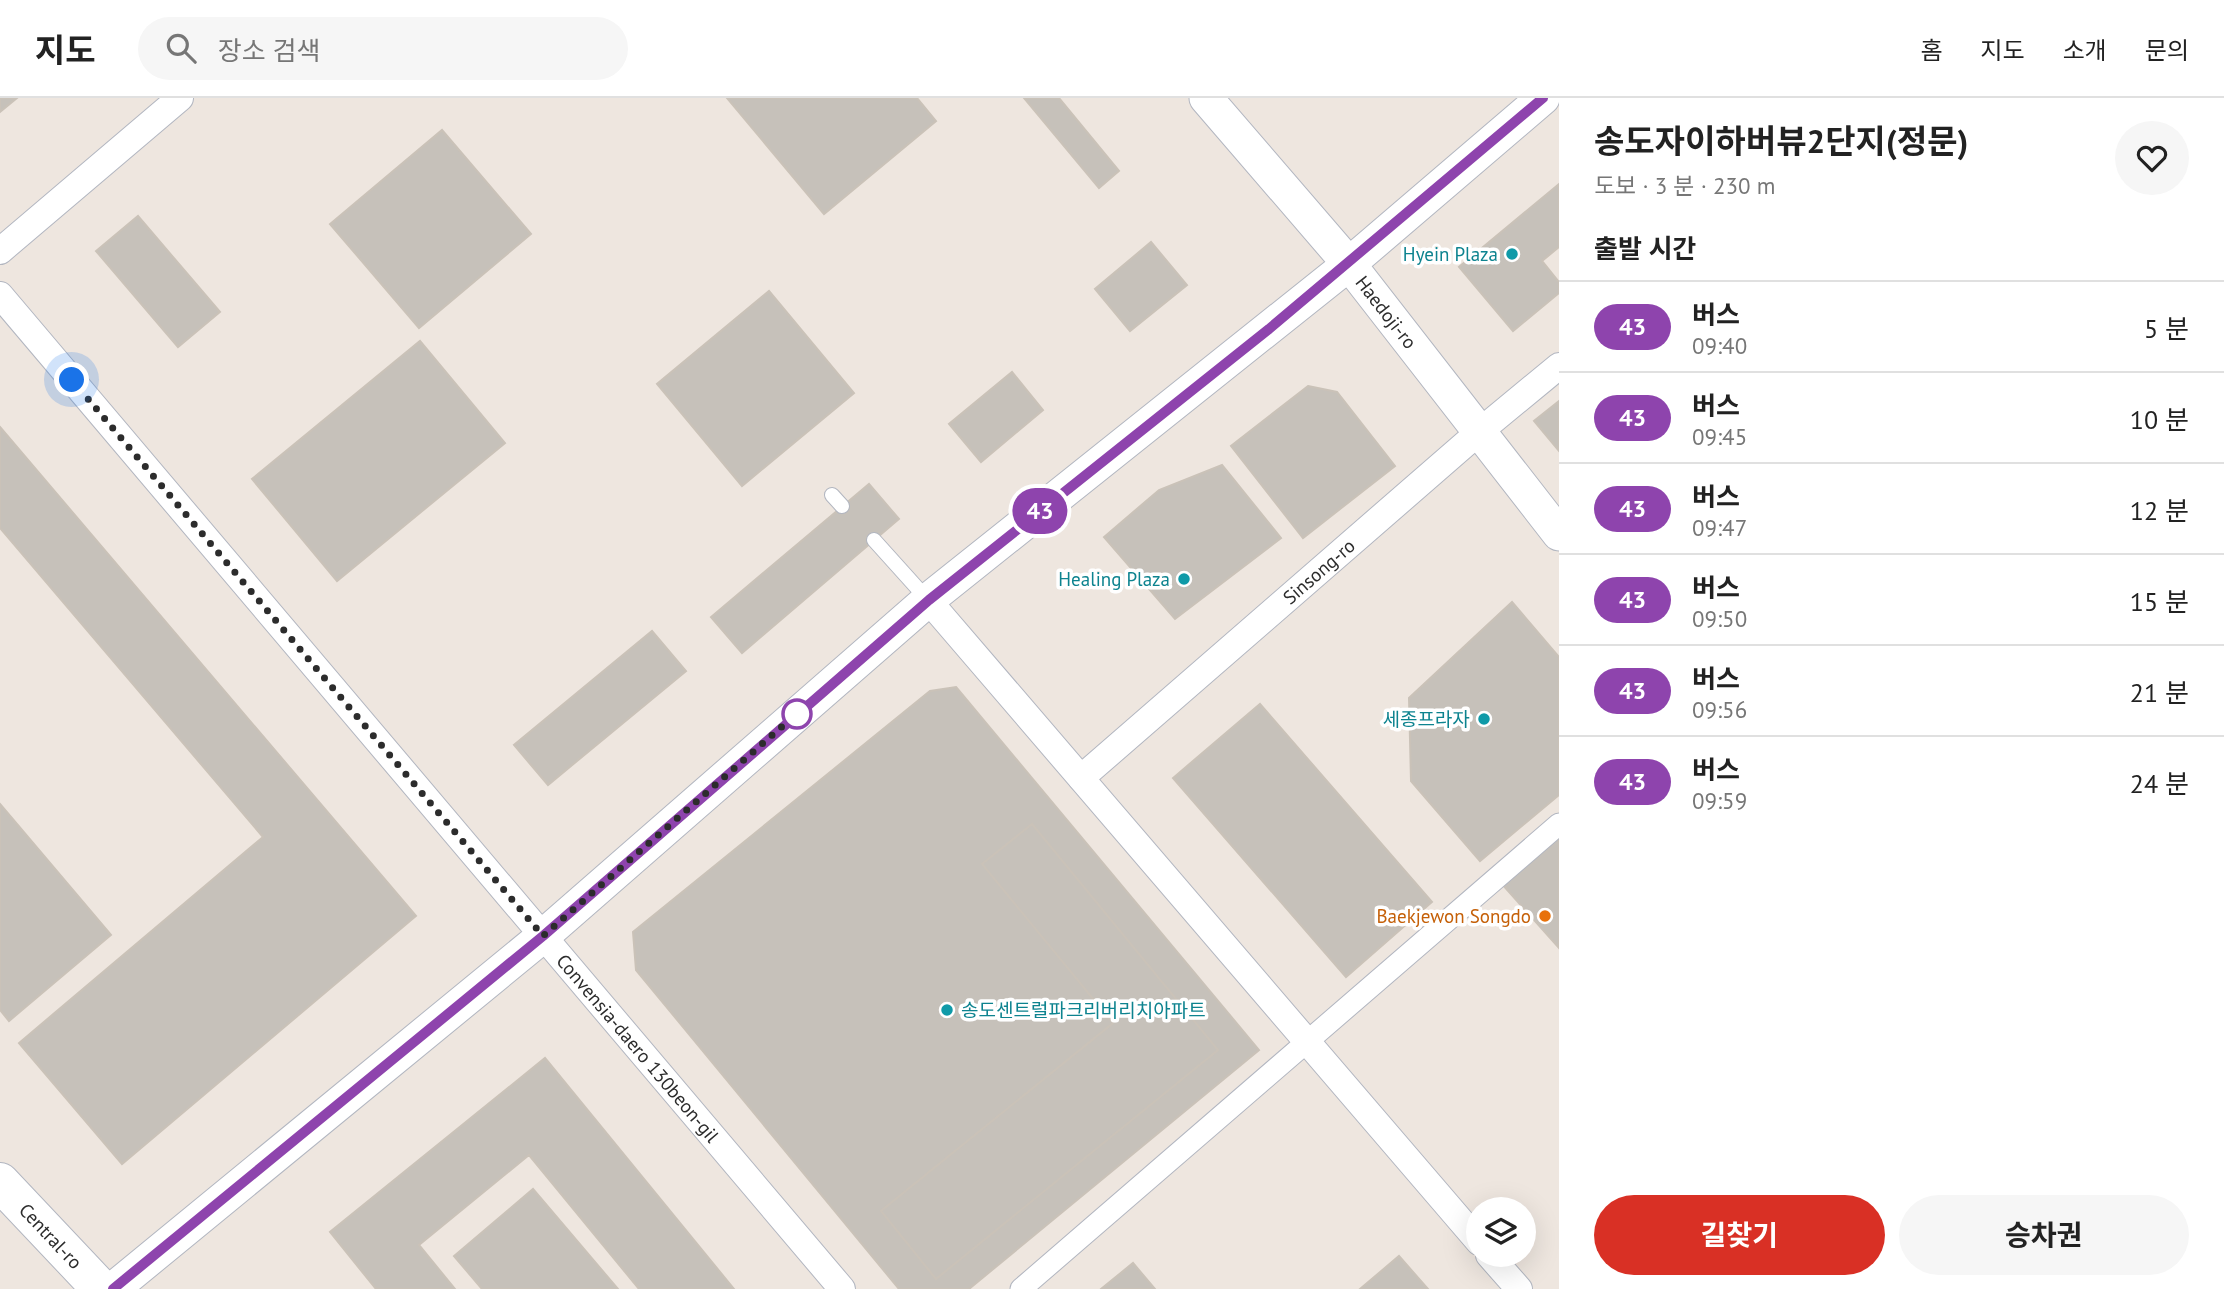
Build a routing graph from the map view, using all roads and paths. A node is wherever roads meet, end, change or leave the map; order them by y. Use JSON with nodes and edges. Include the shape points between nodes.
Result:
{"nodes":[{"id":1,"x":180,"y":98,"type":"edge"},
{"id":2,"x":1206,"y":98,"type":"edge"},
{"id":3,"x":1543,"y":98,"type":"edge"},
{"id":4,"x":0,"y":251,"type":"edge"},
{"id":5,"x":1349,"y":264,"type":"junction"},
{"id":6,"x":0,"y":295,"type":"edge"},
{"id":7,"x":1559,"y":366,"type":"edge"},
{"id":8,"x":1479,"y":432,"type":"junction"},
{"id":9,"x":1559,"y":534,"type":"edge"},
{"id":10,"x":874,"y":540,"type":"dead end"},
{"id":11,"x":929,"y":600,"type":"junction"},
{"id":12,"x":1081,"y":778,"type":"junction"},
{"id":13,"x":1559,"y":824,"type":"edge"},
{"id":14,"x":543,"y":936,"type":"junction"},
{"id":15,"x":1307,"y":1042,"type":"junction"},
{"id":16,"x":0,"y":1182,"type":"edge"},
{"id":17,"x":1466,"y":1227,"type":"edge"},
{"id":18,"x":1500,"y":1267,"type":"edge"},
{"id":19,"x":101,"y":1289,"type":"edge"},
{"id":20,"x":113,"y":1289,"type":"edge"},
{"id":21,"x":842,"y":1289,"type":"edge"},
{"id":22,"x":1021,"y":1289,"type":"edge"},
{"id":23,"x":1519,"y":1289,"type":"edge"}],
"edges":[{"from":1,"to":4,"type":"street"},
{"from":2,"to":5,"type":"street","name":"Haedoji-ro"},
{"from":3,"to":5,"type":"street"},
{"from":5,"to":8,"type":"street","name":"Haedoji-ro"},
{"from":5,"to":11,"type":"street"},
{"from":6,"to":14,"type":"street","name":"Convensia-daero 130beon-gil"},
{"from":7,"to":8,"type":"street","name":"Sinsong-ro"},
{"from":8,"to":9,"type":"street","name":"Haedoji-ro"},
{"from":8,"to":12,"type":"street","name":"Sinsong-ro"},
{"from":10,"to":11,"type":"lane"},
{"from":11,"to":12,"type":"street"},
{"from":11,"to":14,"type":"street"},
{"from":12,"to":15,"type":"street"},
{"from":13,"to":15,"type":"street"},
{"from":14,"to":20,"type":"street"},
{"from":14,"to":21,"type":"street","name":"Convensia-daero 130beon-gil"},
{"from":15,"to":17,"type":"street"},
{"from":15,"to":22,"type":"street"},
{"from":16,"to":19,"type":"main road","name":"Central-ro"},
{"from":18,"to":23,"type":"street"}]}
